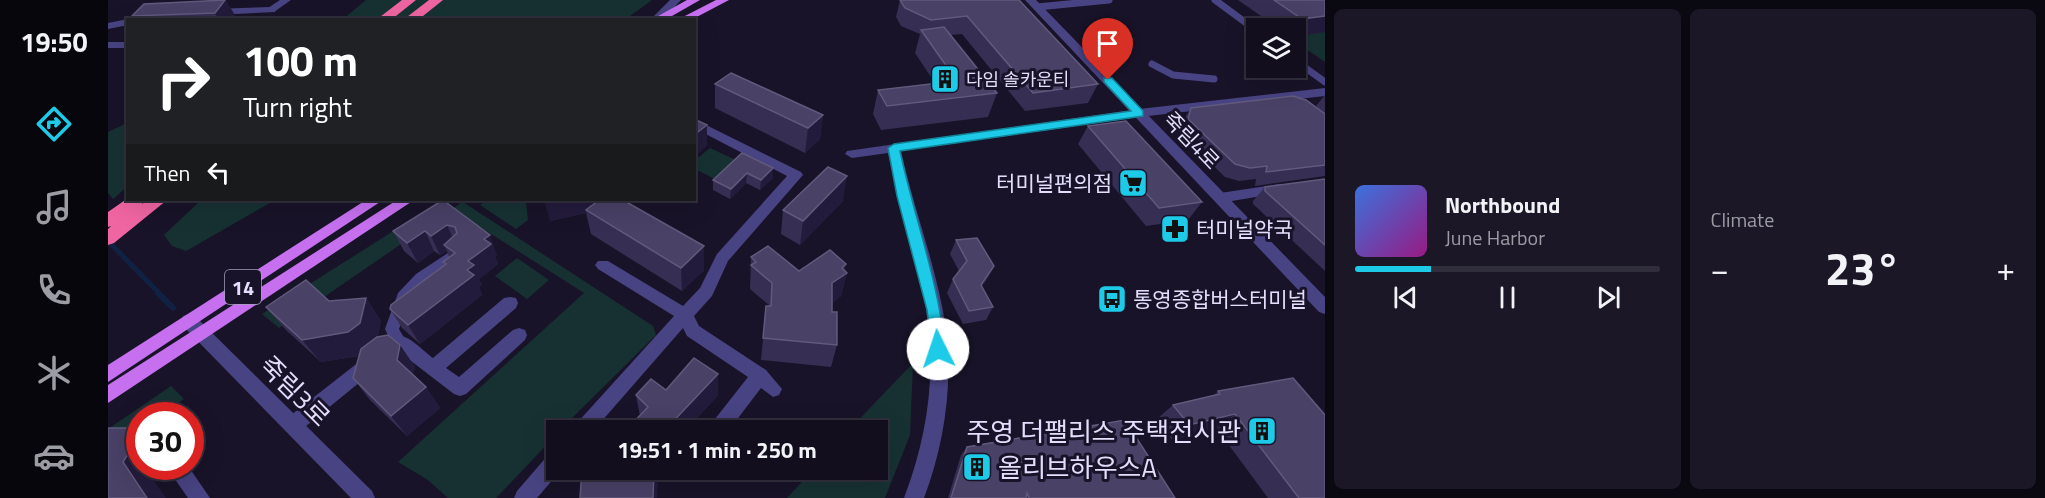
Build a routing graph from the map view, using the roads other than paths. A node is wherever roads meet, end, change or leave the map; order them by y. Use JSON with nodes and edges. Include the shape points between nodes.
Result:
{"nodes":[{"id":1,"x":286,"y":0,"type":"edge"},
{"id":2,"x":410,"y":0,"type":"edge"},
{"id":3,"x":437,"y":0,"type":"edge"},
{"id":4,"x":676,"y":0,"type":"edge"},
{"id":5,"x":695,"y":0,"type":"edge"},
{"id":6,"x":724,"y":0,"type":"edge"},
{"id":7,"x":1110,"y":0,"type":"edge"},
{"id":8,"x":1215,"y":0,"type":"edge"},
{"id":9,"x":1034,"y":4,"type":"edge"},
{"id":10,"x":271,"y":10,"type":"joint"},
{"id":11,"x":202,"y":12,"type":"edge"},
{"id":12,"x":385,"y":18,"type":"edge"},
{"id":13,"x":412,"y":18,"type":"edge"},
{"id":14,"x":657,"y":18,"type":"edge"},
{"id":15,"x":659,"y":18,"type":"edge"},
{"id":16,"x":686,"y":18,"type":"edge"},
{"id":17,"x":126,"y":23,"type":"edge"},
{"id":18,"x":1246,"y":24,"type":"edge"},
{"id":19,"x":108,"y":28,"type":"edge"},
{"id":20,"x":126,"y":30,"type":"edge"},
{"id":21,"x":108,"y":45,"type":"edge"},
{"id":22,"x":126,"y":45,"type":"edge"},
{"id":23,"x":1152,"y":64,"type":"dead end"},
{"id":24,"x":1306,"y":68,"type":"edge"},
{"id":25,"x":1214,"y":79,"type":"dead end"},
{"id":26,"x":1325,"y":82,"type":"edge"},
{"id":27,"x":1325,"y":92,"type":"edge"},
{"id":28,"x":1290,"y":96,"type":"junction"},
{"id":29,"x":1307,"y":111,"type":"edge"},
{"id":30,"x":1139,"y":113,"type":"junction"},
{"id":31,"x":696,"y":124,"type":"edge"},
{"id":32,"x":894,"y":148,"type":"junction"},
{"id":33,"x":852,"y":154,"type":"dead end"},
{"id":34,"x":1290,"y":188,"type":"edge"},
{"id":35,"x":1220,"y":198,"type":"junction"},
{"id":36,"x":135,"y":201,"type":"edge"},
{"id":37,"x":158,"y":201,"type":"edge"},
{"id":38,"x":374,"y":201,"type":"edge"},
{"id":39,"x":405,"y":201,"type":"edge"},
{"id":40,"x":108,"y":221,"type":"edge"},
{"id":41,"x":108,"y":238,"type":"edge"},
{"id":42,"x":457,"y":252,"type":"edge"},
{"id":43,"x":603,"y":265,"type":"dead end"},
{"id":44,"x":510,"y":303,"type":"dead end"},
{"id":45,"x":1325,"y":307,"type":"edge"},
{"id":46,"x":685,"y":315,"type":"junction"},
{"id":47,"x":189,"y":321,"type":"junction"},
{"id":48,"x":202,"y":335,"type":"junction"},
{"id":49,"x":519,"y":335,"type":"dead end"},
{"id":50,"x":398,"y":341,"type":"junction"},
{"id":51,"x":433,"y":368,"type":"junction"},
{"id":52,"x":108,"y":374,"type":"edge"},
{"id":53,"x":760,"y":375,"type":"junction"},
{"id":54,"x":773,"y":389,"type":"dead end"},
{"id":55,"x":108,"y":395,"type":"edge"},
{"id":56,"x":592,"y":420,"type":"edge"},
{"id":57,"x":726,"y":420,"type":"edge"},
{"id":58,"x":293,"y":425,"type":"junction"},
{"id":59,"x":546,"y":473,"type":"edge"},
{"id":60,"x":186,"y":480,"type":"edge"},
{"id":61,"x":200,"y":498,"type":"edge"},
{"id":62,"x":365,"y":498,"type":"edge"},
{"id":63,"x":524,"y":498,"type":"edge"},
{"id":64,"x":914,"y":498,"type":"edge"}],
"edges":[{"from":1,"to":10,"type":"street"},
{"from":2,"to":12,"type":"highway"},
{"from":3,"to":13,"type":"highway"},
{"from":4,"to":14,"type":"street"},
{"from":5,"to":15,"type":"main road"},
{"from":6,"to":16,"type":"main road"},
{"from":7,"to":9,"type":"lane"},
{"from":8,"to":18,"type":"lane"},
{"from":9,"to":30,"type":"street","name":"죽림4로"},
{"from":10,"to":11,"type":"street"},
{"from":17,"to":19,"type":"street"},
{"from":19,"to":20,"type":"street"},
{"from":21,"to":22,"type":"street"},
{"from":23,"to":25,"type":"lane","via":[[1162,73],[1186,79]]},
{"from":24,"to":26,"type":"lane"},
{"from":27,"to":28,"type":"street"},
{"from":28,"to":29,"type":"street"},
{"from":28,"to":30,"type":"street"},
{"from":30,"to":32,"type":"street"},
{"from":30,"to":35,"type":"street","name":"죽림4로"},
{"from":31,"to":46,"type":"street","via":[[796,175],[722,258],[706,292]]},
{"from":32,"to":33,"type":"street"},
{"from":32,"to":64,"type":"street","via":[[934,310],[939,369],[924,474]]},
{"from":34,"to":35,"type":"street"},
{"from":35,"to":45,"type":"street","name":"죽림4로"},
{"from":36,"to":40,"type":"highway"},
{"from":37,"to":41,"type":"highway"},
{"from":38,"to":47,"type":"main road","number":"14"},
{"from":39,"to":48,"type":"main road","number":"14"},
{"from":42,"to":50,"type":"street","via":[[421,278],[403,297],[392,329]]},
{"from":43,"to":46,"type":"street"},
{"from":44,"to":51,"type":"street"},
{"from":46,"to":53,"type":"street","via":[[693,331]]},
{"from":46,"to":56,"type":"street"},
{"from":47,"to":48,"type":"street","name":"죽림3로"},
{"from":47,"to":52,"type":"main road","number":"14"},
{"from":48,"to":55,"type":"main road","number":"14"},
{"from":48,"to":58,"type":"street","name":"죽림3로"},
{"from":49,"to":51,"type":"street","via":[[460,388]]},
{"from":50,"to":51,"type":"street"},
{"from":50,"to":58,"type":"street"},
{"from":53,"to":54,"type":"street"},
{"from":53,"to":57,"type":"street"},
{"from":58,"to":62,"type":"street","name":"죽림3로"},
{"from":59,"to":63,"type":"street"},
{"from":60,"to":61,"type":"street"}]}
